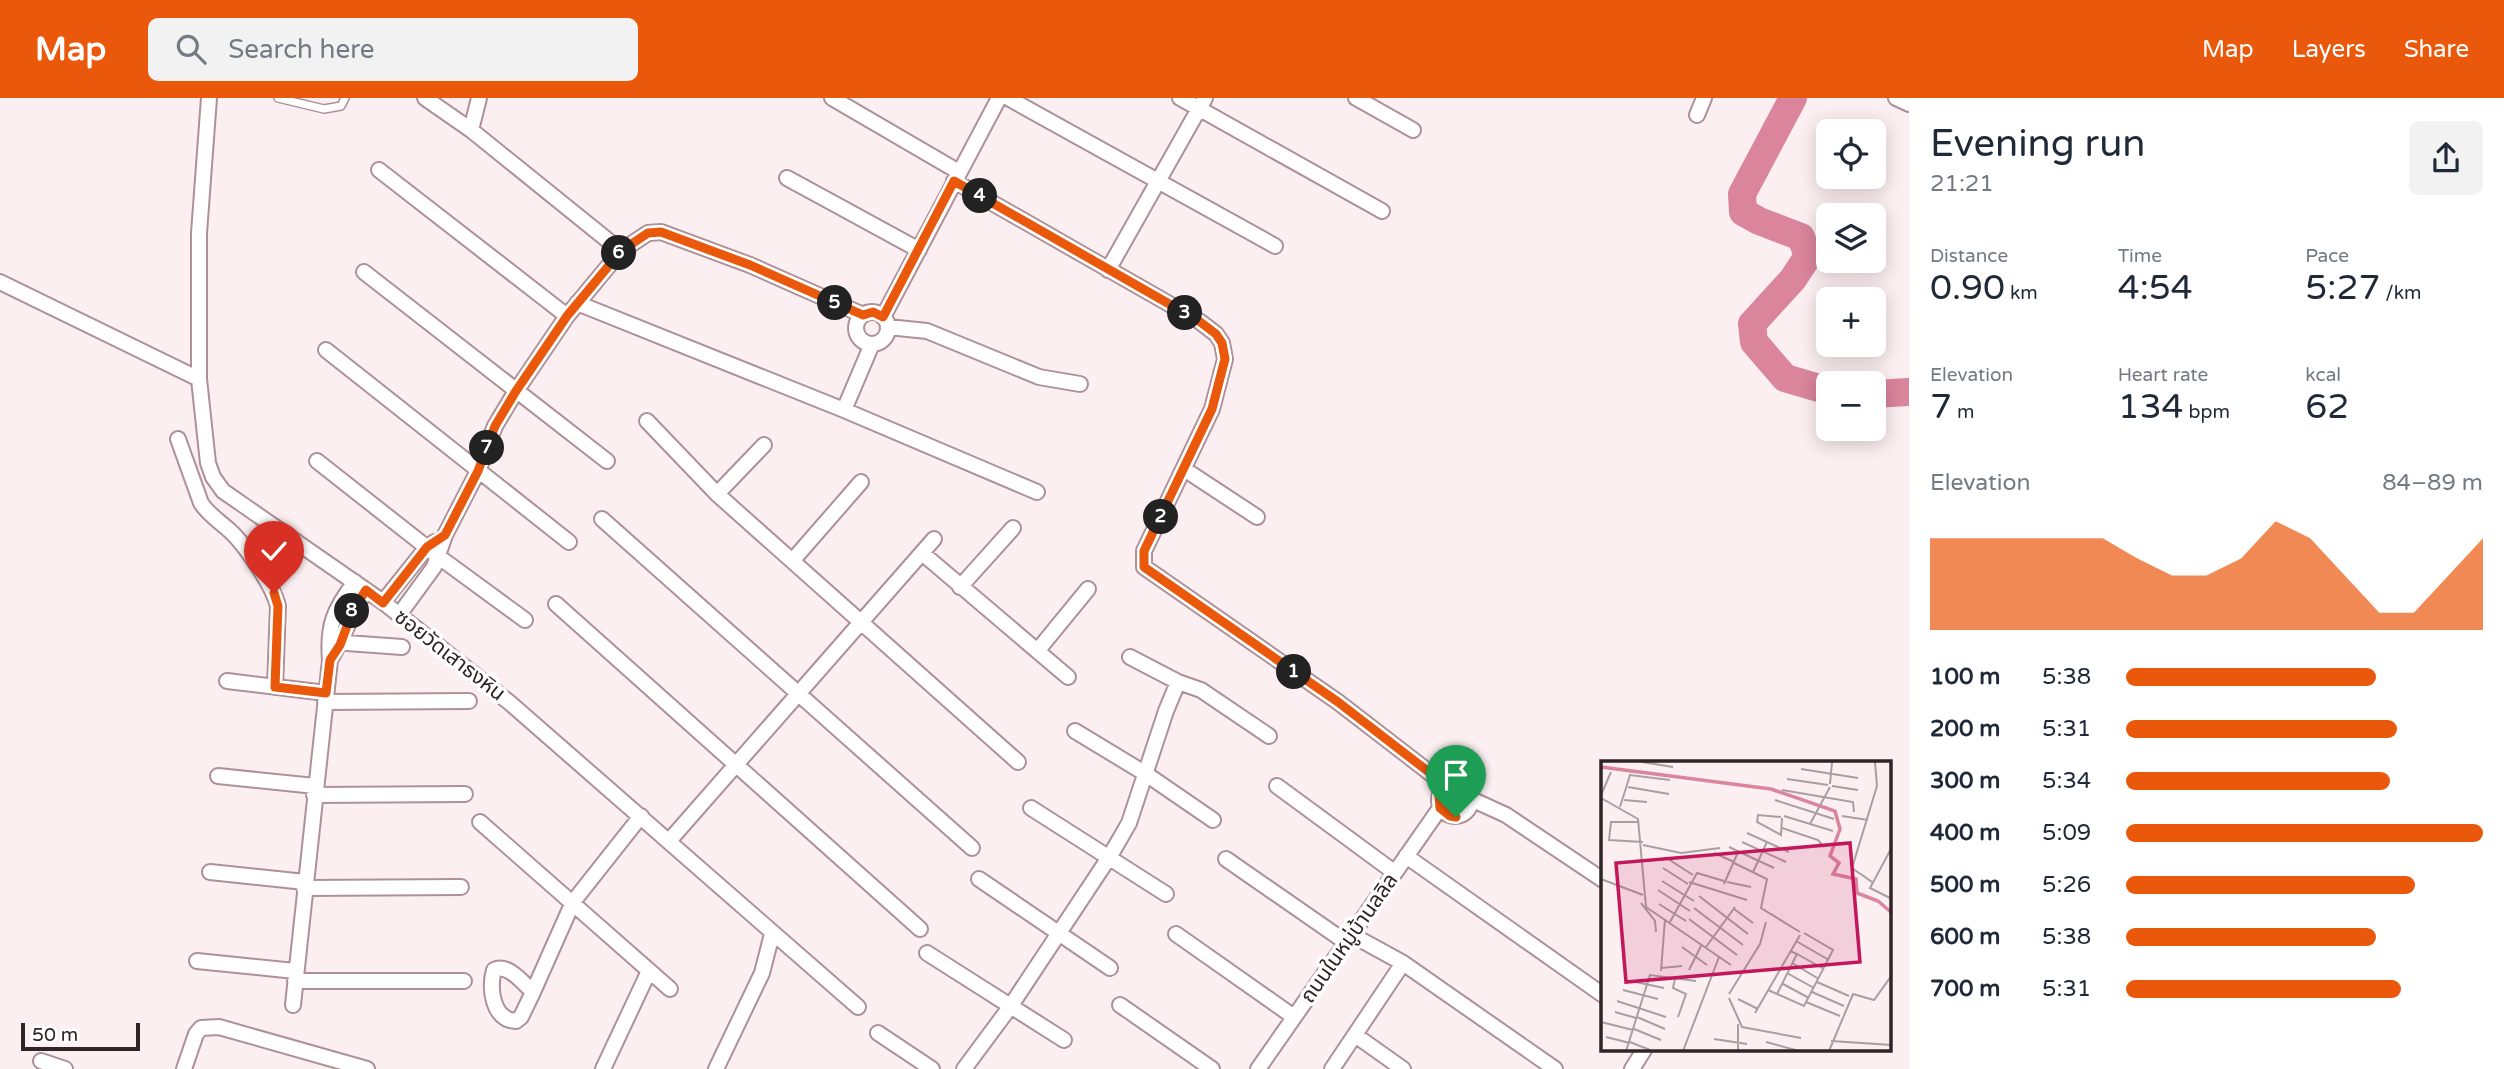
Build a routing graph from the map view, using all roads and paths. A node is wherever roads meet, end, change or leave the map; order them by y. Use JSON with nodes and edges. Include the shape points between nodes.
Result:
{"nodes":[{"id":1,"x":209,"y":98,"type":"edge"},
{"id":2,"x":278,"y":98,"type":"edge"},
{"id":3,"x":345,"y":98,"type":"edge"},
{"id":4,"x":425,"y":98,"type":"edge"},
{"id":5,"x":480,"y":98,"type":"edge"},
{"id":6,"x":832,"y":98,"type":"edge"},
{"id":7,"x":999,"y":98,"type":"edge"},
{"id":8,"x":1008,"y":98,"type":"edge"},
{"id":9,"x":1180,"y":98,"type":"edge"},
{"id":10,"x":1704,"y":98,"type":"edge"},
{"id":11,"x":1896,"y":98,"type":"edge"},
{"id":12,"x":1358,"y":99,"type":"edge"},
{"id":13,"x":1202,"y":103,"type":"edge"},
{"id":14,"x":1909,"y":104,"type":"edge"},
{"id":15,"x":1697,"y":114,"type":"dead end"},
{"id":16,"x":471,"y":130,"type":"junction"},
{"id":17,"x":1413,"y":130,"type":"dead end"},
{"id":18,"x":379,"y":170,"type":"dead end"},
{"id":19,"x":957,"y":176,"type":"junction"},
{"id":20,"x":787,"y":178,"type":"dead end"},
{"id":21,"x":1157,"y":180,"type":"junction"},
{"id":22,"x":1382,"y":211,"type":"dead end"},
{"id":23,"x":1275,"y":246,"type":"dead end"},
{"id":24,"x":919,"y":250,"type":"junction"},
{"id":25,"x":621,"y":251,"type":"junction"},
{"id":26,"x":1108,"y":270,"type":"junction"},
{"id":27,"x":364,"y":272,"type":"dead end"},
{"id":28,"x":0,"y":282,"type":"edge"},
{"id":29,"x":577,"y":303,"type":"junction"},
{"id":30,"x":863,"y":315,"type":"junction"},
{"id":31,"x":567,"y":316,"type":"junction"},
{"id":32,"x":886,"y":322,"type":"junction"},
{"id":33,"x":872,"y":344,"type":"junction"},
{"id":34,"x":326,"y":350,"type":"dead end"},
{"id":35,"x":199,"y":379,"type":"junction"},
{"id":36,"x":1080,"y":384,"type":"dead end"},
{"id":37,"x":516,"y":391,"type":"junction"},
{"id":38,"x":844,"y":410,"type":"junction"},
{"id":39,"x":647,"y":421,"type":"dead end"},
{"id":40,"x":178,"y":439,"type":"dead end"},
{"id":41,"x":764,"y":446,"type":"dead end"},
{"id":42,"x":317,"y":461,"type":"dead end"},
{"id":43,"x":607,"y":461,"type":"dead end"},
{"id":44,"x":1184,"y":469,"type":"junction"},
{"id":45,"x":478,"y":471,"type":"junction"},
{"id":46,"x":861,"y":482,"type":"dead end"},
{"id":47,"x":1037,"y":492,"type":"dead end"},
{"id":48,"x":716,"y":494,"type":"junction"},
{"id":49,"x":1257,"y":517,"type":"dead end"},
{"id":50,"x":602,"y":519,"type":"dead end"},
{"id":51,"x":1013,"y":528,"type":"dead end"},
{"id":52,"x":445,"y":535,"type":"junction"},
{"id":53,"x":934,"y":539,"type":"dead end"},
{"id":54,"x":569,"y":542,"type":"dead end"},
{"id":55,"x":427,"y":547,"type":"junction"},
{"id":56,"x":922,"y":553,"type":"junction"},
{"id":57,"x":439,"y":557,"type":"junction"},
{"id":58,"x":793,"y":560,"type":"junction"},
{"id":59,"x":360,"y":586,"type":"junction"},
{"id":60,"x":960,"y":587,"type":"junction"},
{"id":61,"x":1088,"y":589,"type":"dead end"},
{"id":62,"x":383,"y":603,"type":"junction"},
{"id":63,"x":556,"y":604,"type":"dead end"},
{"id":64,"x":399,"y":615,"type":"junction"},
{"id":65,"x":525,"y":620,"type":"dead end"},
{"id":66,"x":863,"y":621,"type":"junction"},
{"id":67,"x":334,"y":643,"type":"junction"},
{"id":68,"x":402,"y":647,"type":"dead end"},
{"id":69,"x":1038,"y":650,"type":"junction"},
{"id":70,"x":1130,"y":657,"type":"dead end"},
{"id":71,"x":1068,"y":677,"type":"dead end"},
{"id":72,"x":228,"y":681,"type":"dead end"},
{"id":73,"x":1178,"y":682,"type":"junction"},
{"id":74,"x":275,"y":687,"type":"junction"},
{"id":75,"x":799,"y":694,"type":"junction"},
{"id":76,"x":325,"y":697,"type":"junction"},
{"id":77,"x":469,"y":701,"type":"dead end"},
{"id":78,"x":1075,"y":731,"type":"dead end"},
{"id":79,"x":1269,"y":736,"type":"dead end"},
{"id":80,"x":1018,"y":762,"type":"dead end"},
{"id":81,"x":736,"y":765,"type":"junction"},
{"id":82,"x":1146,"y":774,"type":"junction"},
{"id":83,"x":218,"y":776,"type":"dead end"},
{"id":84,"x":1277,"y":786,"type":"dead end"},
{"id":85,"x":1447,"y":786,"type":"junction"},
{"id":86,"x":315,"y":791,"type":"junction"},
{"id":87,"x":465,"y":794,"type":"dead end"},
{"id":88,"x":1471,"y":799,"type":"junction"},
{"id":89,"x":1031,"y":808,"type":"dead end"},
{"id":90,"x":1440,"y":808,"type":"junction"},
{"id":91,"x":641,"y":816,"type":"junction"},
{"id":92,"x":1213,"y":820,"type":"dead end"},
{"id":93,"x":480,"y":822,"type":"dead end"},
{"id":94,"x":669,"y":841,"type":"junction"},
{"id":95,"x":972,"y":848,"type":"dead end"},
{"id":96,"x":1110,"y":856,"type":"junction"},
{"id":97,"x":1406,"y":856,"type":"junction"},
{"id":98,"x":1226,"y":859,"type":"dead end"},
{"id":99,"x":209,"y":872,"type":"dead end"},
{"id":100,"x":1395,"y":872,"type":"junction"},
{"id":101,"x":979,"y":879,"type":"dead end"},
{"id":102,"x":1601,"y":879,"type":"edge"},
{"id":103,"x":304,"y":885,"type":"junction"},
{"id":104,"x":461,"y":887,"type":"dead end"},
{"id":105,"x":1166,"y":894,"type":"dead end"},
{"id":106,"x":573,"y":902,"type":"junction"},
{"id":107,"x":920,"y":929,"type":"dead end"},
{"id":108,"x":772,"y":934,"type":"junction"},
{"id":109,"x":1057,"y":934,"type":"junction"},
{"id":110,"x":1176,"y":934,"type":"dead end"},
{"id":111,"x":1349,"y":939,"type":"junction"},
{"id":112,"x":927,"y":953,"type":"dead end"},
{"id":113,"x":197,"y":961,"type":"dead end"},
{"id":114,"x":1404,"y":963,"type":"junction"},
{"id":115,"x":1110,"y":968,"type":"dead end"},
{"id":116,"x":649,"y":971,"type":"junction"},
{"id":117,"x":295,"y":976,"type":"junction"},
{"id":118,"x":464,"y":981,"type":"dead end"},
{"id":119,"x":670,"y":989,"type":"dead end"},
{"id":120,"x":533,"y":992,"type":"dead end"},
{"id":121,"x":1601,"y":994,"type":"edge"},
{"id":122,"x":293,"y":1005,"type":"dead end"},
{"id":123,"x":1120,"y":1005,"type":"dead end"},
{"id":124,"x":858,"y":1007,"type":"dead end"},
{"id":125,"x":1010,"y":1007,"type":"junction"},
{"id":126,"x":1294,"y":1017,"type":"junction"},
{"id":127,"x":877,"y":1033,"type":"dead end"},
{"id":128,"x":1355,"y":1035,"type":"junction"},
{"id":129,"x":1064,"y":1040,"type":"dead end"},
{"id":130,"x":1643,"y":1052,"type":"edge"},
{"id":131,"x":41,"y":1061,"type":"dead end"},
{"id":132,"x":65,"y":1069,"type":"edge"},
{"id":133,"x":184,"y":1069,"type":"edge"},
{"id":134,"x":367,"y":1069,"type":"edge"},
{"id":135,"x":603,"y":1069,"type":"edge"},
{"id":136,"x":716,"y":1069,"type":"edge"},
{"id":137,"x":932,"y":1069,"type":"edge"},
{"id":138,"x":964,"y":1069,"type":"edge"},
{"id":139,"x":1212,"y":1069,"type":"edge"},
{"id":140,"x":1258,"y":1069,"type":"edge"},
{"id":141,"x":1332,"y":1069,"type":"edge"},
{"id":142,"x":1403,"y":1069,"type":"edge"},
{"id":143,"x":1555,"y":1069,"type":"edge"},
{"id":144,"x":1632,"y":1069,"type":"edge"}],
"edges":[{"from":1,"to":35,"type":"street","name":"ซอยวัดเสาธงหิน","via":[[199,233]]},
{"from":2,"to":3,"type":"lane","via":[[331,109],[341,106]]},
{"from":4,"to":16,"type":"street"},
{"from":5,"to":16,"type":"street"},
{"from":6,"to":19,"type":"street"},
{"from":7,"to":19,"type":"street"},
{"from":8,"to":21,"type":"street"},
{"from":9,"to":13,"type":"street"},
{"from":10,"to":15,"type":"street"},
{"from":11,"to":14,"type":"street"},
{"from":12,"to":17,"type":"street"},
{"from":13,"to":21,"type":"street"},
{"from":13,"to":22,"type":"street"},
{"from":16,"to":25,"type":"street"},
{"from":18,"to":31,"type":"street"},
{"from":19,"to":24,"type":"street"},
{"from":19,"to":26,"type":"street"},
{"from":20,"to":24,"type":"street"},
{"from":21,"to":23,"type":"street"},
{"from":21,"to":26,"type":"street"},
{"from":24,"to":32,"type":"street"},
{"from":25,"to":29,"type":"street"},
{"from":25,"to":30,"type":"street","via":[[648,233],[661,232]]},
{"from":26,"to":44,"type":"street","via":[[1199,321],[1222,343],[1225,359],[1212,409]]},
{"from":27,"to":37,"type":"street"},
{"from":28,"to":35,"type":"street"},
{"from":29,"to":31,"type":"street"},
{"from":29,"to":38,"type":"street"},
{"from":30,"to":32,"type":"street","via":[[873,312]]},
{"from":30,"to":33,"type":"street","via":[[857,325],[858,336]]},
{"from":31,"to":37,"type":"street"},
{"from":32,"to":33,"type":"street","via":[[887,335]]},
{"from":32,"to":36,"type":"street","via":[[927,331],[1039,377]]},
{"from":33,"to":38,"type":"street"},
{"from":34,"to":45,"type":"street"},
{"from":35,"to":59,"type":"street","name":"ซอยวัดเสาธงหิน","via":[[208,463],[223,491]]},
{"from":37,"to":43,"type":"street"},
{"from":37,"to":45,"type":"street","via":[[495,426]]},
{"from":38,"to":47,"type":"street"},
{"from":39,"to":48,"type":"street"},
{"from":40,"to":74,"type":"street","via":[[205,510],[232,532],[274,593],[278,606]]},
{"from":41,"to":48,"type":"street"},
{"from":42,"to":55,"type":"street"},
{"from":44,"to":49,"type":"street"},
{"from":44,"to":85,"type":"street","via":[[1144,551],[1144,567],[1338,702]]},
{"from":45,"to":52,"type":"street"},
{"from":45,"to":54,"type":"street"},
{"from":46,"to":58,"type":"street"},
{"from":48,"to":58,"type":"street"},
{"from":50,"to":75,"type":"street"},
{"from":51,"to":60,"type":"street"},
{"from":52,"to":55,"type":"street"},
{"from":52,"to":57,"type":"street"},
{"from":53,"to":56,"type":"street"},
{"from":55,"to":57,"type":"street"},
{"from":55,"to":62,"type":"street"},
{"from":56,"to":60,"type":"street"},
{"from":56,"to":66,"type":"street"},
{"from":57,"to":64,"type":"street"},
{"from":57,"to":65,"type":"street"},
{"from":58,"to":66,"type":"street"},
{"from":59,"to":62,"type":"street","name":"ซอยวัดเสาธงหิน"},
{"from":59,"to":67,"type":"street","via":[[342,598],[333,616]]},
{"from":60,"to":69,"type":"street"},
{"from":61,"to":69,"type":"street"},
{"from":62,"to":64,"type":"street","name":"ซอยวัดเสาธงหิน"},
{"from":63,"to":81,"type":"street"},
{"from":64,"to":91,"type":"street","name":"ซอยวัดเสาธงหิน"},
{"from":66,"to":75,"type":"street"},
{"from":66,"to":80,"type":"street"},
{"from":67,"to":68,"type":"street"},
{"from":67,"to":76,"type":"street"},
{"from":69,"to":71,"type":"street"},
{"from":70,"to":73,"type":"street"},
{"from":72,"to":74,"type":"street"},
{"from":73,"to":79,"type":"street","via":[[1201,690]]},
{"from":73,"to":82,"type":"street"},
{"from":74,"to":76,"type":"street"},
{"from":75,"to":81,"type":"street"},
{"from":75,"to":95,"type":"street"},
{"from":76,"to":77,"type":"street"},
{"from":76,"to":86,"type":"street"},
{"from":78,"to":82,"type":"street"},
{"from":81,"to":94,"type":"street"},
{"from":81,"to":107,"type":"street"},
{"from":82,"to":92,"type":"street"},
{"from":82,"to":96,"type":"street","via":[[1129,823]]},
{"from":83,"to":86,"type":"street"},
{"from":84,"to":100,"type":"street"},
{"from":85,"to":88,"type":"street","via":[[1460,785]]},
{"from":85,"to":90,"type":"street","via":[[1439,795]]},
{"from":86,"to":87,"type":"street"},
{"from":86,"to":103,"type":"street"},
{"from":88,"to":90,"type":"street","via":[[1463,815],[1450,816]]},
{"from":88,"to":102,"type":"street","via":[[1506,815]]},
{"from":89,"to":96,"type":"street"},
{"from":90,"to":97,"type":"street","name":"ถนนในหมู่บ้านลลิล"},
{"from":91,"to":94,"type":"street","name":"ซอยวัดเสาธงหิน"},
{"from":91,"to":106,"type":"street"},
{"from":93,"to":106,"type":"street"},
{"from":94,"to":108,"type":"street","name":"ซอยวัดเสาธงหิน"},
{"from":96,"to":105,"type":"street"},
{"from":96,"to":109,"type":"street"},
{"from":97,"to":100,"type":"street","name":"ถนนในหมู่บ้านลลิล"},
{"from":97,"to":121,"type":"street"},
{"from":98,"to":111,"type":"street"},
{"from":99,"to":103,"type":"street"},
{"from":100,"to":111,"type":"street","name":"ถนนในหมู่บ้านลลิล"},
{"from":101,"to":109,"type":"street"},
{"from":103,"to":104,"type":"street"},
{"from":103,"to":117,"type":"street"},
{"from":106,"to":116,"type":"street"},
{"from":106,"to":120,"type":"street"},
{"from":108,"to":124,"type":"street","name":"ซอยวัดเสาธงหิน"},
{"from":108,"to":136,"type":"street","via":[[762,973]]},
{"from":109,"to":115,"type":"street"},
{"from":109,"to":125,"type":"street"},
{"from":110,"to":126,"type":"street"},
{"from":111,"to":114,"type":"street"},
{"from":111,"to":126,"type":"street","name":"ถนนในหมู่บ้านลลิล"},
{"from":112,"to":125,"type":"street"},
{"from":113,"to":117,"type":"street"},
{"from":114,"to":128,"type":"street"},
{"from":114,"to":143,"type":"street"},
{"from":116,"to":119,"type":"street"},
{"from":116,"to":135,"type":"street"},
{"from":117,"to":118,"type":"street"},
{"from":117,"to":122,"type":"street"},
{"from":123,"to":139,"type":"street"},
{"from":125,"to":129,"type":"street"},
{"from":125,"to":138,"type":"street"},
{"from":126,"to":140,"type":"street","name":"ถนนในหมู่บ้านลลิล"},
{"from":127,"to":137,"type":"street"},
{"from":128,"to":141,"type":"street"},
{"from":128,"to":142,"type":"street"},
{"from":130,"to":144,"type":"street"},
{"from":131,"to":132,"type":"street"},
{"from":133,"to":134,"type":"street","via":[[196,1034],[201,1028],[219,1027]]}]}
